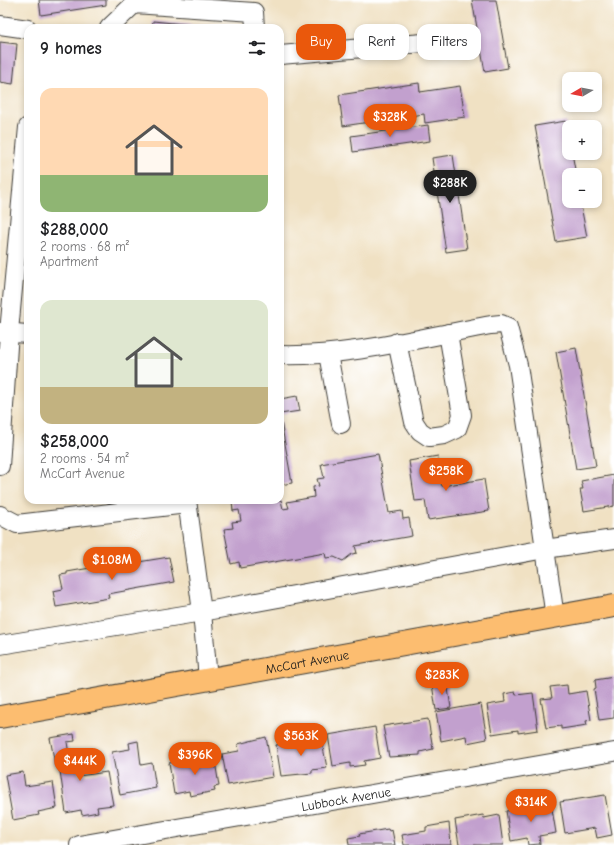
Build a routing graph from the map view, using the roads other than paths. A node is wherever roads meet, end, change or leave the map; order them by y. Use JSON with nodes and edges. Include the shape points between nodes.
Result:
{"nodes":[{"id":1,"x":113,"y":24,"type":"edge"},
{"id":2,"x":255,"y":24,"type":"edge"},
{"id":3,"x":0,"y":25,"type":"edge"},
{"id":4,"x":24,"y":28,"type":"edge"},
{"id":5,"x":417,"y":44,"type":"edge"},
{"id":6,"x":284,"y":55,"type":"edge"},
{"id":7,"x":24,"y":212,"type":"edge"},
{"id":8,"x":22,"y":254,"type":"edge"},
{"id":9,"x":4,"y":332,"type":"edge"},
{"id":10,"x":448,"y":333,"type":"junction"},
{"id":11,"x":24,"y":334,"type":"edge"},
{"id":12,"x":397,"y":342,"type":"junction"},
{"id":13,"x":328,"y":354,"type":"junction"},
{"id":14,"x":284,"y":355,"type":"edge"},
{"id":15,"x":341,"y":424,"type":"dead end"},
{"id":16,"x":0,"y":466,"type":"edge"},
{"id":17,"x":154,"y":504,"type":"edge"},
{"id":18,"x":187,"y":504,"type":"edge"},
{"id":19,"x":122,"y":506,"type":"edge"},
{"id":20,"x":0,"y":515,"type":"edge"},
{"id":21,"x":614,"y":539,"type":"edge"},
{"id":22,"x":545,"y":549,"type":"junction"},
{"id":23,"x":614,"y":606,"type":"edge"},
{"id":24,"x":202,"y":612,"type":"junction"},
{"id":25,"x":555,"y":617,"type":"junction"},
{"id":26,"x":0,"y":645,"type":"edge"},
{"id":27,"x":208,"y":679,"type":"junction"},
{"id":28,"x":0,"y":717,"type":"edge"},
{"id":29,"x":614,"y":752,"type":"edge"},
{"id":30,"x":79,"y":845,"type":"edge"}],
"edges":[{"from":1,"to":2,"type":"street","via":[[134,4],[254,12]]},
{"from":3,"to":4,"type":"street"},
{"from":5,"to":6,"type":"street"},
{"from":7,"to":8,"type":"street"},
{"from":8,"to":9,"type":"street"},
{"from":9,"to":11,"type":"street"},
{"from":9,"to":16,"type":"street"},
{"from":10,"to":12,"type":"street"},
{"from":10,"to":12,"type":"street","via":[[462,415],[457,429],[444,435],[429,437],[420,431],[414,422]]},
{"from":10,"to":22,"type":"street","via":[[491,324],[508,327],[518,365]]},
{"from":12,"to":13,"type":"street"},
{"from":13,"to":14,"type":"street"},
{"from":13,"to":15,"type":"street"},
{"from":17,"to":19,"type":"street"},
{"from":18,"to":24,"type":"street"},
{"from":19,"to":20,"type":"street","via":[[17,524]]},
{"from":21,"to":22,"type":"street"},
{"from":22,"to":24,"type":"street"},
{"from":22,"to":25,"type":"street"},
{"from":23,"to":25,"type":"main road","name":"McCart Avenue"},
{"from":24,"to":26,"type":"street"},
{"from":24,"to":27,"type":"street"},
{"from":25,"to":27,"type":"main road","name":"McCart Avenue"},
{"from":27,"to":28,"type":"main road","name":"McCart Avenue"},
{"from":29,"to":30,"type":"street","name":"Lubbock Avenue"}]}
